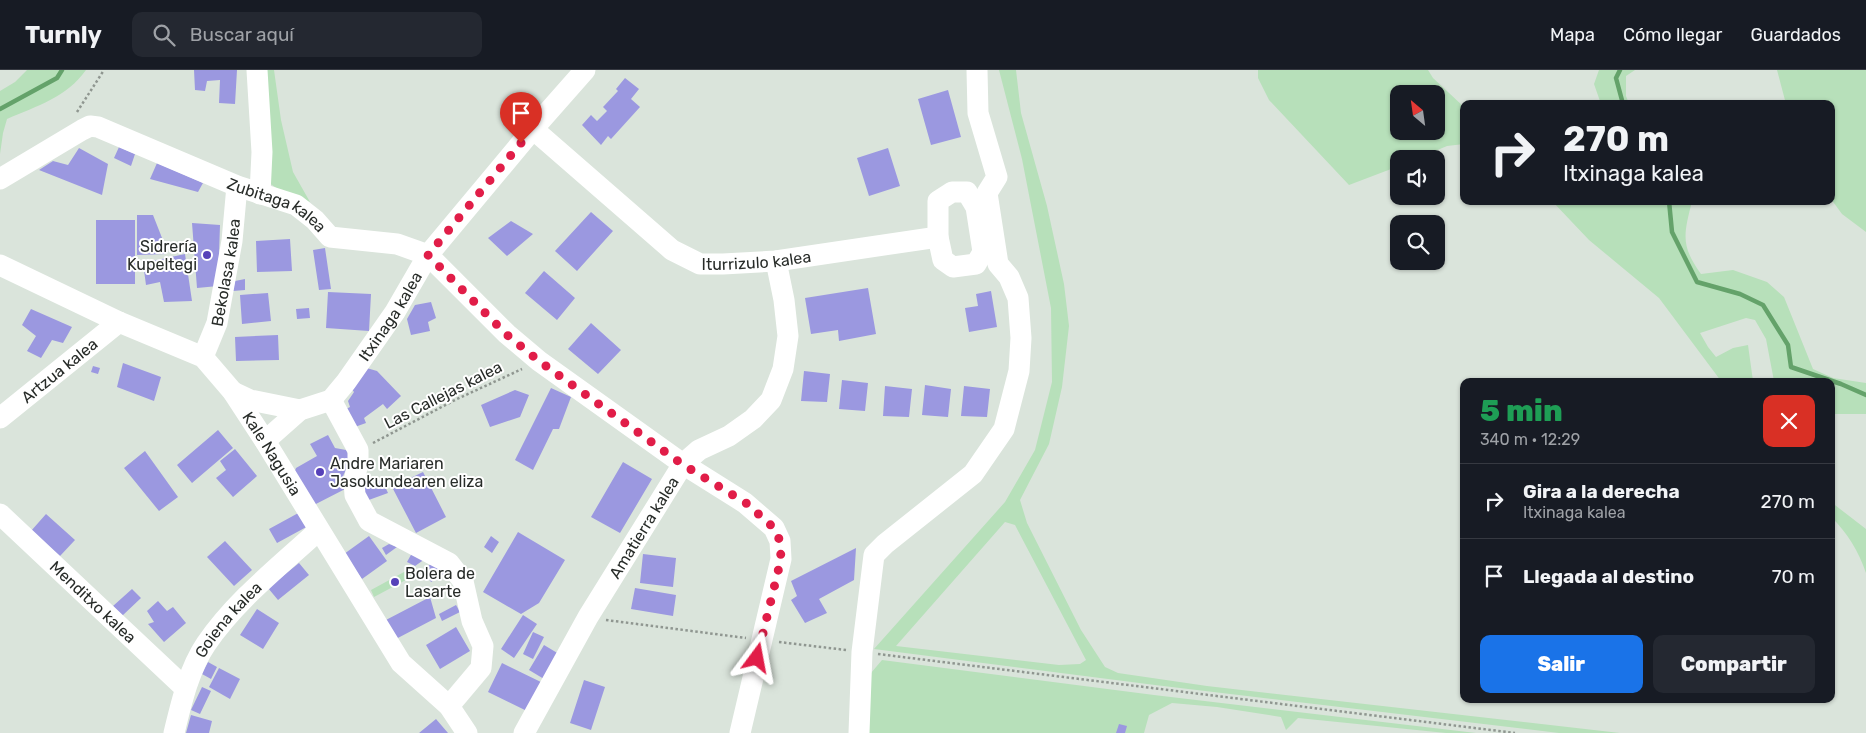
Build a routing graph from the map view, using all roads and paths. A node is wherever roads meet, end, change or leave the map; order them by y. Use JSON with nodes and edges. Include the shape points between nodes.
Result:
{"nodes":[{"id":1,"x":104,"y":70,"type":"edge"},
{"id":2,"x":257,"y":70,"type":"edge"},
{"id":3,"x":585,"y":70,"type":"edge"},
{"id":4,"x":977,"y":70,"type":"edge"},
{"id":5,"x":77,"y":112,"type":"dead end"},
{"id":6,"x":533,"y":129,"type":"junction"},
{"id":7,"x":0,"y":179,"type":"edge"},
{"id":8,"x":237,"y":186,"type":"junction"},
{"id":9,"x":260,"y":194,"type":"junction"},
{"id":10,"x":938,"y":237,"type":"dead end"},
{"id":11,"x":428,"y":255,"type":"junction"},
{"id":12,"x":776,"y":261,"type":"junction"},
{"id":13,"x":0,"y":265,"type":"edge"},
{"id":14,"x":119,"y":322,"type":"junction"},
{"id":15,"x":203,"y":358,"type":"junction"},
{"id":16,"x":539,"y":361,"type":"junction"},
{"id":17,"x":233,"y":392,"type":"junction"},
{"id":18,"x":331,"y":400,"type":"junction"},
{"id":19,"x":300,"y":410,"type":"junction"},
{"id":20,"x":0,"y":418,"type":"edge"},
{"id":21,"x":264,"y":441,"type":"junction"},
{"id":22,"x":358,"y":450,"type":"junction"},
{"id":23,"x":682,"y":464,"type":"junction"},
{"id":24,"x":0,"y":514,"type":"edge"},
{"id":25,"x":319,"y":530,"type":"junction"},
{"id":26,"x":588,"y":617,"type":"junction"},
{"id":27,"x":761,"y":640,"type":"junction"},
{"id":28,"x":862,"y":652,"type":"junction"},
{"id":29,"x":186,"y":688,"type":"junction"},
{"id":30,"x":449,"y":706,"type":"junction"},
{"id":31,"x":174,"y":733,"type":"edge"},
{"id":32,"x":467,"y":733,"type":"edge"},
{"id":33,"x":524,"y":733,"type":"edge"},
{"id":34,"x":740,"y":733,"type":"edge"},
{"id":35,"x":859,"y":733,"type":"edge"},
{"id":36,"x":1514,"y":733,"type":"edge"}],
"edges":[{"from":1,"to":5,"type":"path"},
{"from":2,"to":9,"type":"street","via":[[262,152]]},
{"from":3,"to":6,"type":"street","name":"Itxinaga kalea"},
{"from":4,"to":28,"type":"street","via":[[978,113],[997,177],[987,193],[998,264],[1009,277],[1018,298],[1019,371],[1004,429],[973,474],[884,544],[874,556]]},
{"from":6,"to":11,"type":"street","name":"Itxinaga kalea"},
{"from":6,"to":12,"type":"street","name":"Iturrizulo kalea","via":[[672,250],[700,264]]},
{"from":7,"to":8,"type":"street","name":"Zubitaga kalea","via":[[90,126],[107,130]]},
{"from":8,"to":9,"type":"street","name":"Zubitaga kalea"},
{"from":8,"to":15,"type":"street","name":"Bekolasa kalea","via":[[232,241],[217,323]]},
{"from":9,"to":11,"type":"street","name":"Zubitaga kalea","via":[[296,205],[330,237],[397,244]]},
{"from":10,"to":12,"type":"street","name":"Iturrizulo kalea"},
{"from":11,"to":16,"type":"street","name":"Zubitaga kalea","via":[[506,334]]},
{"from":11,"to":18,"type":"street","name":"Itxinaga kalea","via":[[395,312]]},
{"from":12,"to":23,"type":"street","name":"Amatierra kalea","via":[[788,336],[783,369],[771,400],[729,436],[699,450]]},
{"from":13,"to":14,"type":"street","name":"Kale Nagusia"},
{"from":14,"to":15,"type":"street","name":"Kale Nagusia"},
{"from":14,"to":20,"type":"street","name":"Artzua kalea"},
{"from":15,"to":17,"type":"street","name":"Kale Nagusia"},
{"from":16,"to":22,"type":"path","name":"Las Callejas kalea"},
{"from":16,"to":23,"type":"street","name":"Zubitaga kalea"},
{"from":17,"to":19,"type":"street","via":[[250,400]]},
{"from":17,"to":21,"type":"street","name":"Kale Nagusia"},
{"from":18,"to":19,"type":"street"},
{"from":18,"to":22,"type":"street"},
{"from":19,"to":21,"type":"street"},
{"from":21,"to":25,"type":"street","name":"Kale Nagusia"},
{"from":22,"to":30,"type":"street","via":[[354,481],[356,495],[368,521],[448,563],[463,581],[472,621],[482,646],[481,668]]},
{"from":23,"to":26,"type":"street","name":"Amatierra kalea"},
{"from":23,"to":27,"type":"street","name":"Zubitaga kalea","via":[[746,503],[777,534],[781,559]]},
{"from":24,"to":29,"type":"street","name":"Menditxo kalea"},
{"from":25,"to":29,"type":"street","name":"Goiena kalea","via":[[232,610],[205,645]]},
{"from":25,"to":30,"type":"street","name":"Kale Nagusia","via":[[401,663]]},
{"from":26,"to":27,"type":"path"},
{"from":26,"to":33,"type":"street","name":"Amatierra kalea"},
{"from":27,"to":28,"type":"path"},
{"from":27,"to":34,"type":"street","name":"Zubitaga kalea"},
{"from":28,"to":35,"type":"street"},
{"from":28,"to":36,"type":"path"},
{"from":29,"to":31,"type":"street","name":"Goiena kalea"},
{"from":30,"to":32,"type":"street","name":"Kale Nagusia"}]}
